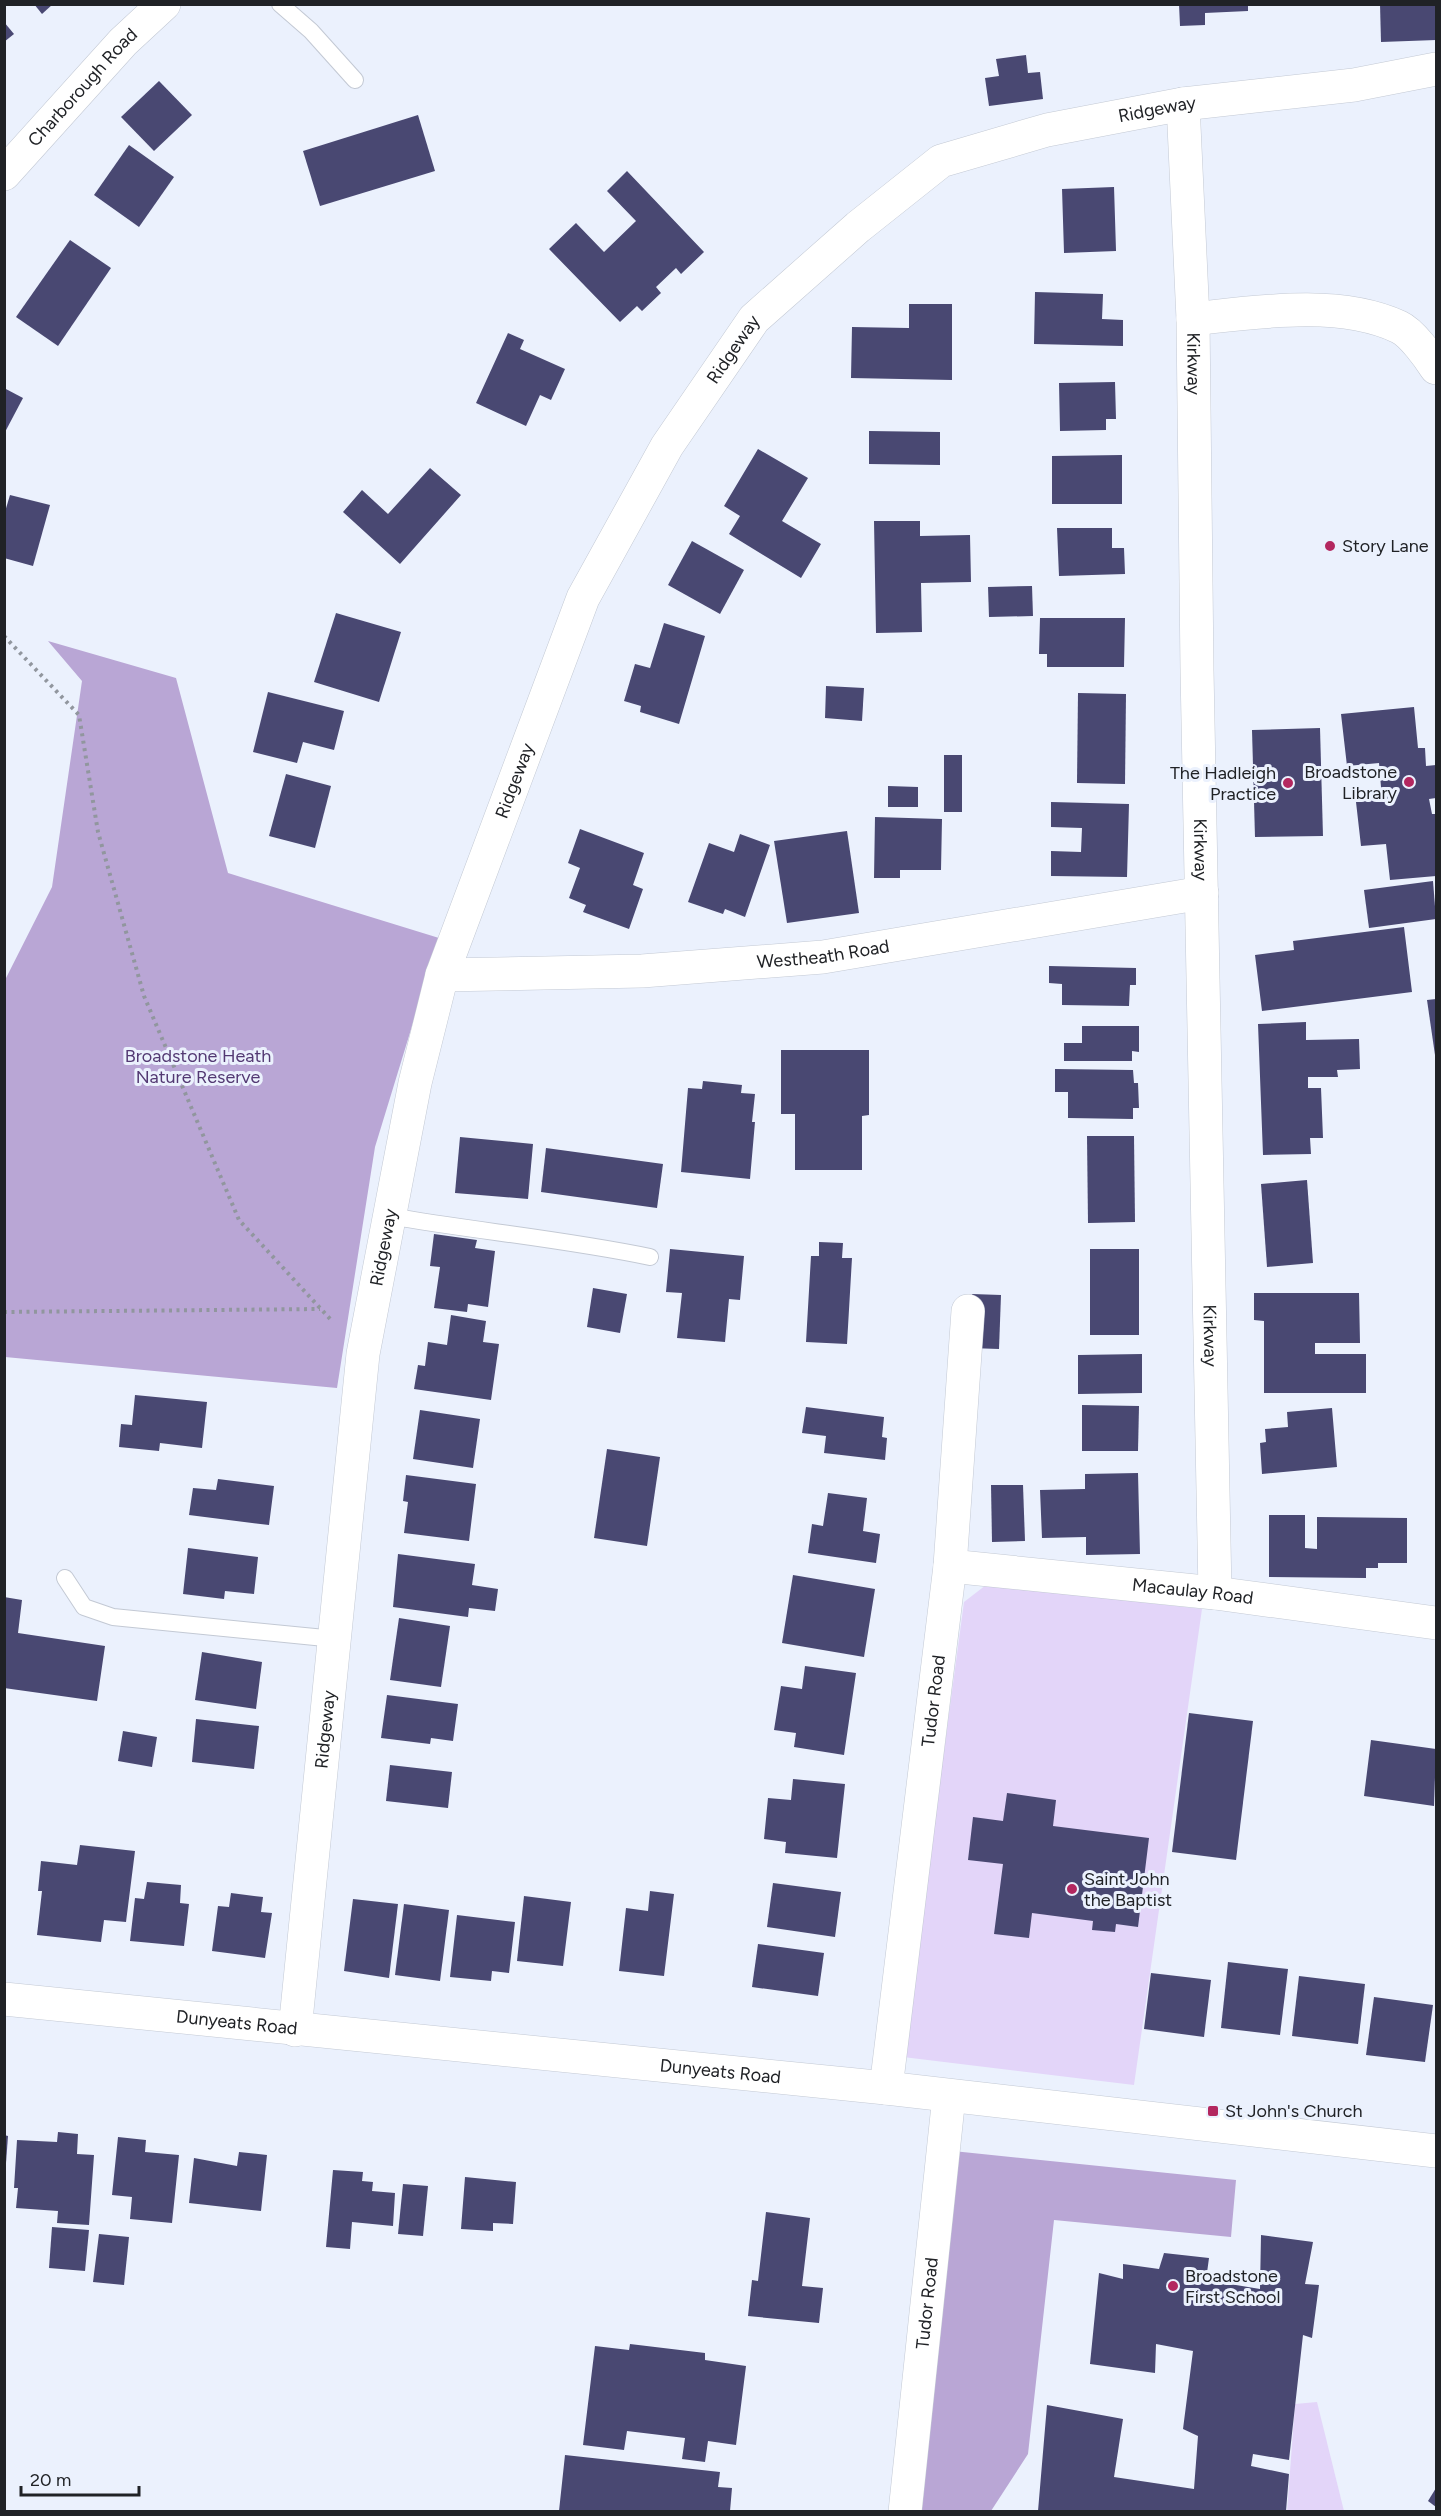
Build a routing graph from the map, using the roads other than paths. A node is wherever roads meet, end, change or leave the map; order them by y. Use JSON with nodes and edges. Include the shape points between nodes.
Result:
{"nodes":[{"id":1,"x":164,"y":4,"type":"edge"},
{"id":2,"x":280,"y":4,"type":"edge"},
{"id":3,"x":1437,"y":69,"type":"edge"},
{"id":4,"x":355,"y":80,"type":"dead end"},
{"id":5,"x":1183,"y":104,"type":"junction"},
{"id":6,"x":4,"y":174,"type":"edge"},
{"id":7,"x":1193,"y":319,"type":"junction"},
{"id":8,"x":1437,"y":368,"type":"edge"},
{"id":9,"x":1202,"y":893,"type":"junction"},
{"id":10,"x":442,"y":975,"type":"junction"},
{"id":11,"x":389,"y":1216,"type":"junction"},
{"id":12,"x":650,"y":1257,"type":"dead end"},
{"id":13,"x":968,"y":1311,"type":"dead end"},
{"id":14,"x":950,"y":1566,"type":"junction"},
{"id":15,"x":65,"y":1578,"type":"dead end"},
{"id":16,"x":1215,"y":1593,"type":"junction"},
{"id":17,"x":1437,"y":1623,"type":"edge"},
{"id":18,"x":335,"y":1640,"type":"junction"},
{"id":19,"x":4,"y":1999,"type":"edge"},
{"id":20,"x":296,"y":2030,"type":"junction"},
{"id":21,"x":886,"y":2088,"type":"junction"},
{"id":22,"x":949,"y":2096,"type":"junction"},
{"id":23,"x":1437,"y":2151,"type":"edge"},
{"id":24,"x":905,"y":2511,"type":"edge"}],
"edges":[{"from":1,"to":6,"type":"street","name":"Charborough Road","via":[[123,42]]},
{"from":2,"to":4,"type":"lane","via":[[319,39]]},
{"from":3,"to":5,"type":"street","name":"Ridgeway","via":[[1354,85]]},
{"from":5,"to":7,"type":"street","name":"Kirkway"},
{"from":5,"to":10,"type":"street","name":"Ridgeway","via":[[1047,130],[941,161],[858,226],[754,320],[667,446],[583,598]]},
{"from":7,"to":8,"type":"street","via":[[1278,310],[1356,313],[1402,328]]},
{"from":7,"to":9,"type":"street","name":"Kirkway"},
{"from":9,"to":10,"type":"street","name":"Westheath Road","via":[[823,957],[642,971]]},
{"from":9,"to":16,"type":"street","name":"Kirkway"},
{"from":10,"to":11,"type":"street","name":"Ridgeway","via":[[415,1083]]},
{"from":11,"to":12,"type":"lane"},
{"from":11,"to":18,"type":"street","name":"Ridgeway","via":[[363,1354]]},
{"from":13,"to":14,"type":"street","name":"Tudor Road"},
{"from":14,"to":16,"type":"street","name":"Macaulay Road"},
{"from":14,"to":21,"type":"street","name":"Tudor Road"},
{"from":15,"to":18,"type":"lane","via":[[84,1607],[113,1617]]},
{"from":16,"to":17,"type":"street","name":"Macaulay Road"},
{"from":18,"to":20,"type":"street","name":"Ridgeway"},
{"from":19,"to":20,"type":"street","name":"Dunyeats Road"},
{"from":20,"to":21,"type":"street","name":"Dunyeats Road"},
{"from":21,"to":22,"type":"street","name":"Dunyeats Road"},
{"from":22,"to":23,"type":"street","name":"Dunyeats Road"},
{"from":22,"to":24,"type":"street","name":"Tudor Road"}]}
